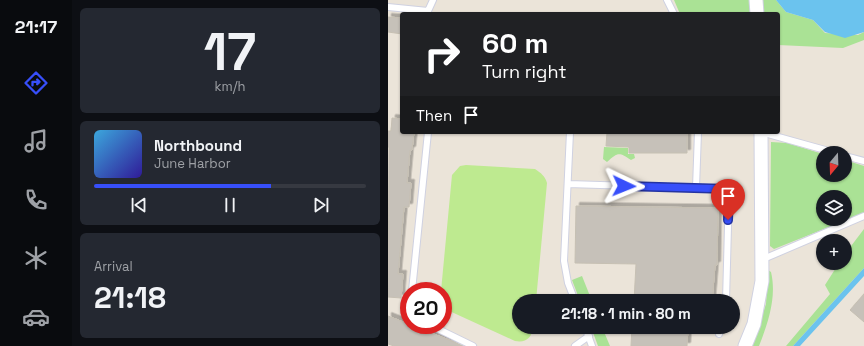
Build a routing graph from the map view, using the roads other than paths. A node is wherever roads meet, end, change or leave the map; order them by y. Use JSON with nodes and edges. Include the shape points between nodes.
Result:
{"nodes":[{"id":1,"x":433,"y":0,"type":"edge"},
{"id":2,"x":667,"y":0,"type":"edge"},
{"id":3,"x":756,"y":0,"type":"edge"},
{"id":4,"x":388,"y":7,"type":"edge"},
{"id":5,"x":673,"y":12,"type":"edge"},
{"id":6,"x":757,"y":12,"type":"edge"},
{"id":7,"x":428,"y":134,"type":"edge"},
{"id":8,"x":570,"y":134,"type":"edge"},
{"id":9,"x":698,"y":134,"type":"edge"},
{"id":10,"x":761,"y":134,"type":"edge"},
{"id":11,"x":768,"y":134,"type":"edge"},
{"id":12,"x":816,"y":147,"type":"edge"},
{"id":13,"x":852,"y":158,"type":"edge"},
{"id":14,"x":864,"y":161,"type":"edge"},
{"id":15,"x":568,"y":184,"type":"junction"},
{"id":16,"x":696,"y":188,"type":"junction"},
{"id":17,"x":864,"y":216,"type":"edge"},
{"id":18,"x":762,"y":260,"type":"junction"},
{"id":19,"x":413,"y":282,"type":"edge"},
{"id":20,"x":572,"y":294,"type":"edge"},
{"id":21,"x":726,"y":294,"type":"edge"},
{"id":22,"x":448,"y":334,"type":"edge"},
{"id":23,"x":589,"y":336,"type":"joint"},
{"id":24,"x":473,"y":346,"type":"edge"},
{"id":25,"x":575,"y":346,"type":"edge"},
{"id":26,"x":592,"y":346,"type":"edge"},
{"id":27,"x":745,"y":346,"type":"edge"}],
"edges":[{"from":1,"to":4,"type":"lane","via":[[428,11]]},
{"from":2,"to":5,"type":"lane"},
{"from":3,"to":6,"type":"street"},
{"from":7,"to":19,"type":"lane"},
{"from":8,"to":15,"type":"lane"},
{"from":9,"to":16,"type":"lane"},
{"from":10,"to":18,"type":"street"},
{"from":11,"to":12,"type":"lane"},
{"from":13,"to":14,"type":"lane"},
{"from":15,"to":16,"type":"lane"},
{"from":15,"to":20,"type":"lane","via":[[564,261]]},
{"from":16,"to":21,"type":"lane","via":[[729,189]]},
{"from":17,"to":18,"type":"lane"},
{"from":18,"to":27,"type":"street","via":[[758,305]]},
{"from":22,"to":24,"type":"lane"},
{"from":23,"to":25,"type":"lane"},
{"from":23,"to":26,"type":"lane"}]}
